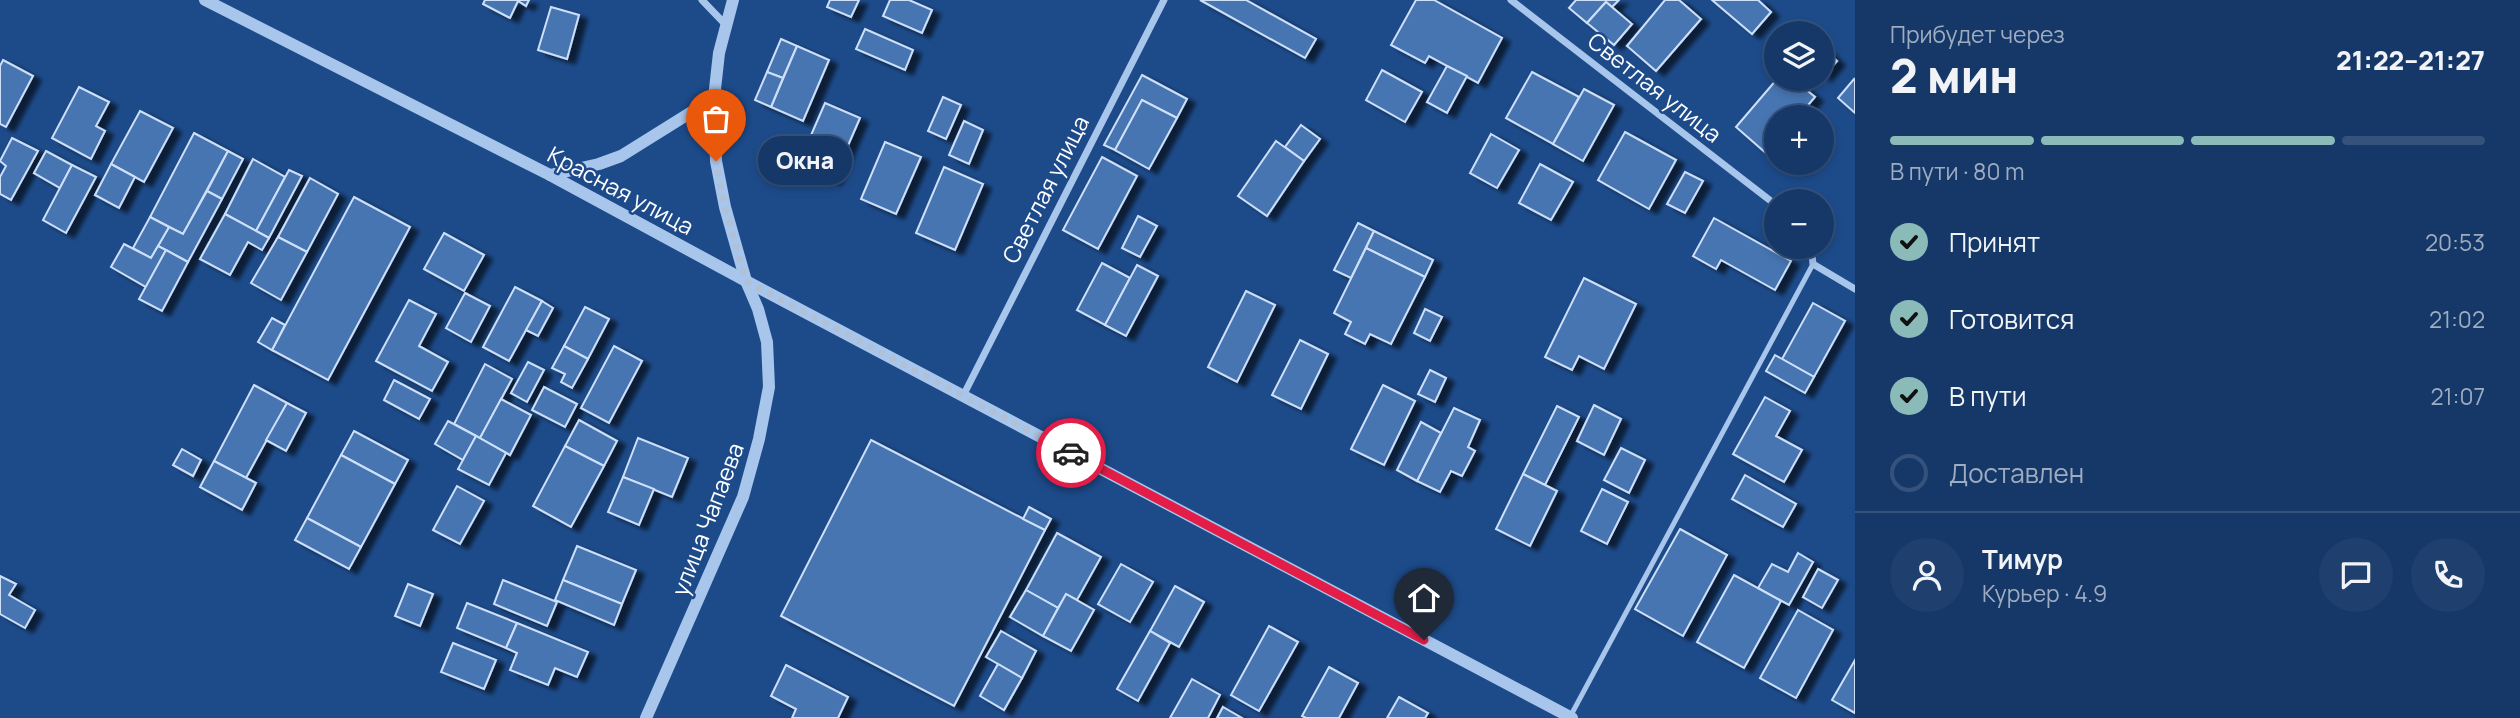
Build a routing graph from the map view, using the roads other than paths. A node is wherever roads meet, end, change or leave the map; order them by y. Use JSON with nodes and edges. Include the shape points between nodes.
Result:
{"nodes":[{"id":1,"x":205,"y":0,"type":"edge"},
{"id":2,"x":702,"y":0,"type":"edge"},
{"id":3,"x":733,"y":0,"type":"edge"},
{"id":4,"x":1164,"y":0,"type":"edge"},
{"id":5,"x":1511,"y":0,"type":"edge"},
{"id":6,"x":725,"y":24,"type":"junction"},
{"id":7,"x":714,"y":97,"type":"junction"},
{"id":8,"x":550,"y":175,"type":"junction"},
{"id":9,"x":1764,"y":196,"type":"edge"},
{"id":10,"x":1812,"y":259,"type":"edge"},
{"id":11,"x":1813,"y":264,"type":"junction"},
{"id":12,"x":746,"y":281,"type":"junction"},
{"id":13,"x":1855,"y":289,"type":"edge"},
{"id":14,"x":963,"y":396,"type":"junction"},
{"id":15,"x":646,"y":718,"type":"edge"},
{"id":16,"x":1571,"y":718,"type":"edge"}],
"edges":[{"from":1,"to":8,"type":"street","name":"Красная улица"},
{"from":2,"to":6,"type":"street"},
{"from":3,"to":6,"type":"street","name":"улица Чапаева"},
{"from":4,"to":14,"type":"street","name":"Светлая улица"},
{"from":5,"to":9,"type":"street","name":"Светлая улица"},
{"from":6,"to":7,"type":"street","name":"улица Чапаева"},
{"from":7,"to":8,"type":"street","via":[[621,156]]},
{"from":7,"to":12,"type":"street","name":"улица Чапаева","via":[[716,161]]},
{"from":8,"to":12,"type":"street","name":"Красная улица"},
{"from":10,"to":11,"type":"street"},
{"from":11,"to":13,"type":"street"},
{"from":11,"to":16,"type":"lane"},
{"from":12,"to":14,"type":"street","name":"Красная улица"},
{"from":12,"to":15,"type":"street","name":"улица Чапаева","via":[[767,342],[769,366],[759,439],[729,534]]},
{"from":14,"to":16,"type":"street","name":"Красная улица"}]}
